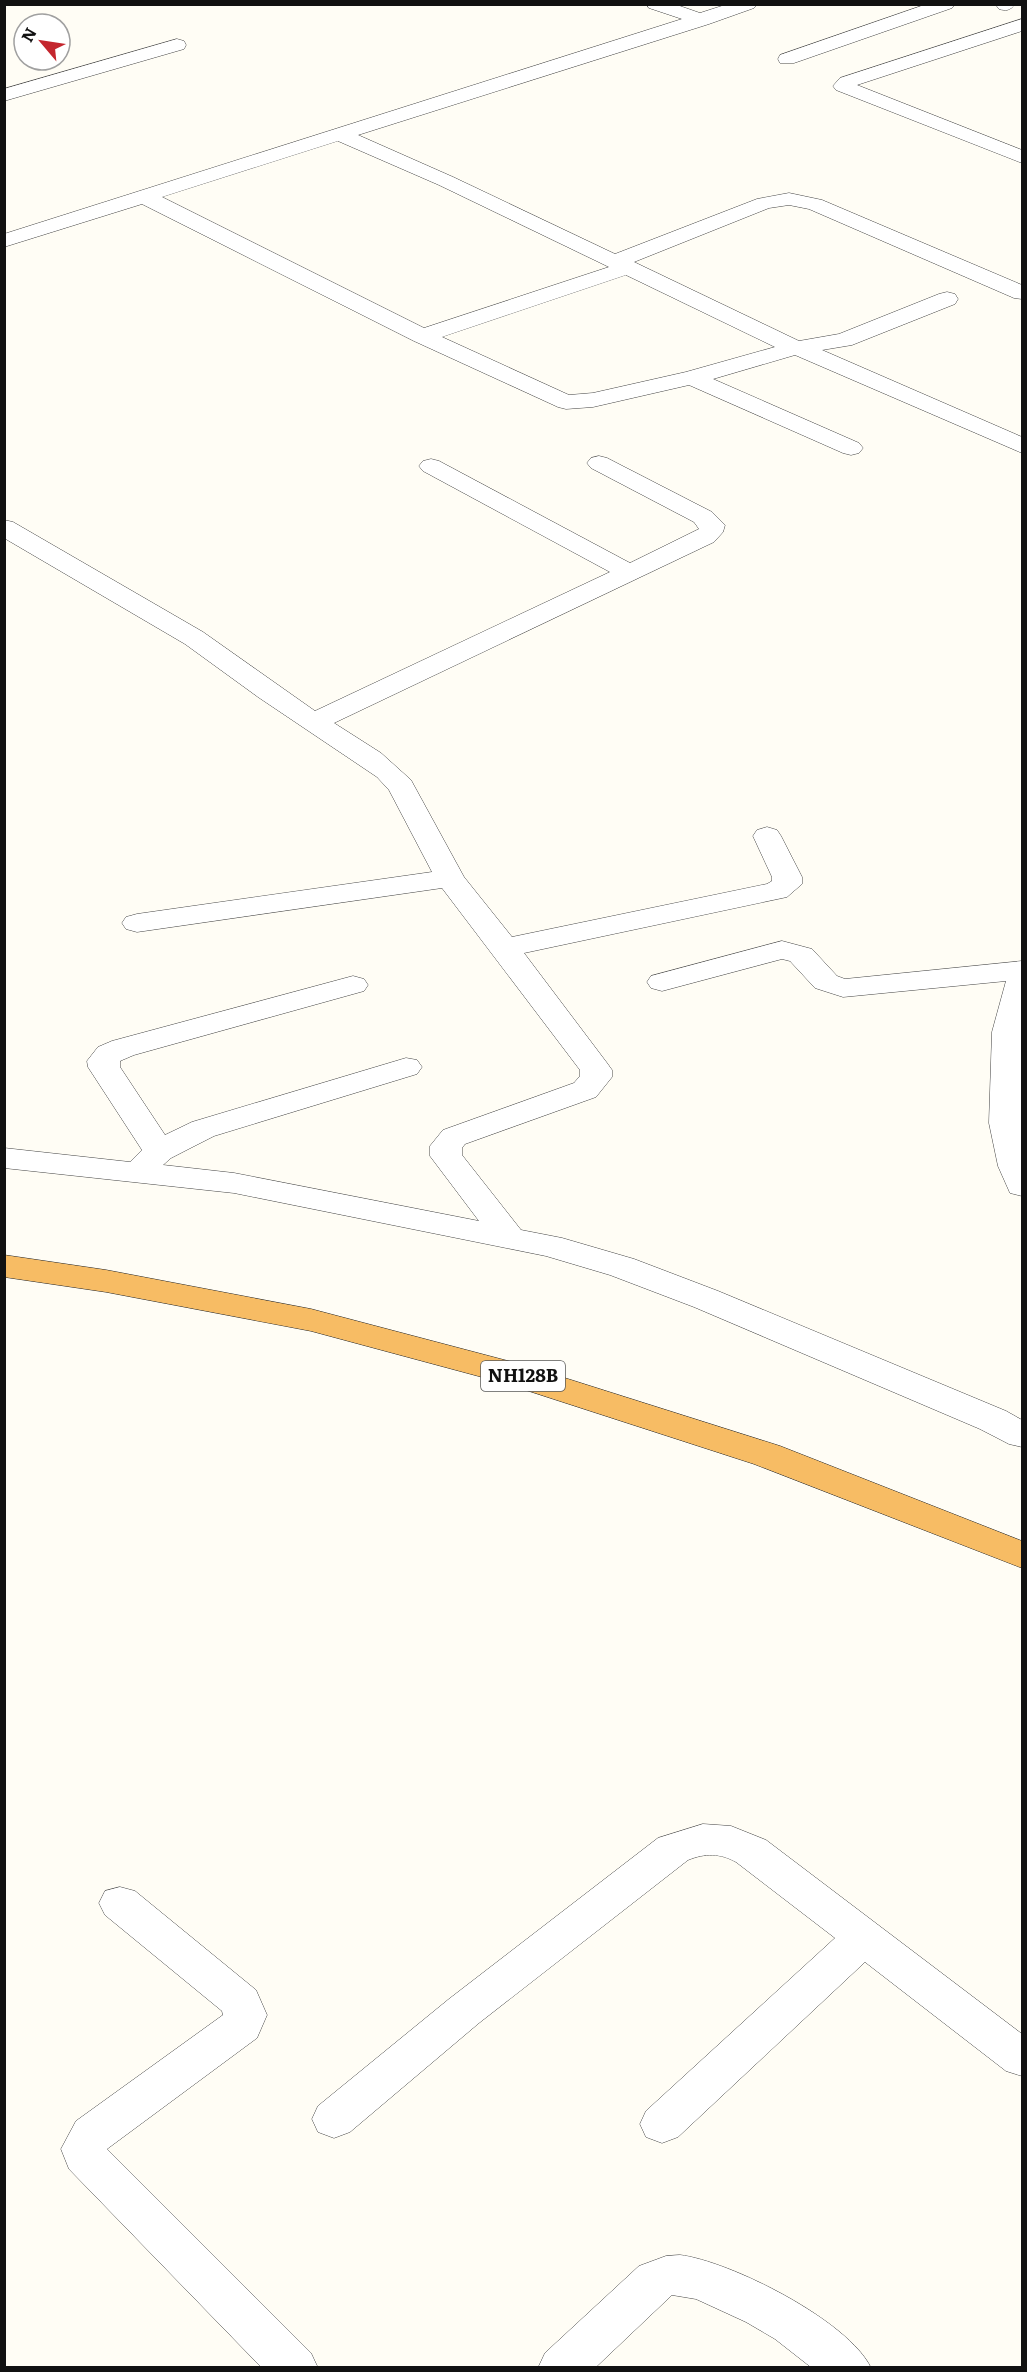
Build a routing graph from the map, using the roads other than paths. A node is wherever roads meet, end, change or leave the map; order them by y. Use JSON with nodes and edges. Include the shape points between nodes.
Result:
{"nodes":[{"id":1,"x":655,"y":4,"type":"edge"},
{"id":2,"x":748,"y":4,"type":"edge"},
{"id":3,"x":946,"y":4,"type":"edge"},
{"id":4,"x":1005,"y":5,"type":"edge"},
{"id":5,"x":1023,"y":11,"type":"edge"},
{"id":6,"x":702,"y":21,"type":"junction"},
{"id":7,"x":1023,"y":25,"type":"edge"},
{"id":8,"x":177,"y":45,"type":"dead end"},
{"id":9,"x":787,"y":59,"type":"dead end"},
{"id":10,"x":4,"y":95,"type":"edge"},
{"id":11,"x":339,"y":134,"type":"junction"},
{"id":12,"x":1023,"y":157,"type":"edge"},
{"id":13,"x":145,"y":197,"type":"junction"},
{"id":14,"x":4,"y":242,"type":"edge"},
{"id":15,"x":623,"y":264,"type":"junction"},
{"id":16,"x":1023,"y":293,"type":"edge"},
{"id":17,"x":947,"y":299,"type":"dead end"},
{"id":18,"x":422,"y":336,"type":"junction"},
{"id":19,"x":796,"y":348,"type":"junction"},
{"id":20,"x":691,"y":378,"type":"junction"},
{"id":21,"x":1023,"y":446,"type":"edge"},
{"id":22,"x":851,"y":448,"type":"dead end"},
{"id":23,"x":599,"y":463,"type":"dead end"},
{"id":24,"x":430,"y":466,"type":"dead end"},
{"id":25,"x":4,"y":527,"type":"edge"},
{"id":26,"x":629,"y":572,"type":"junction"},
{"id":27,"x":313,"y":722,"type":"junction"},
{"id":28,"x":767,"y":836,"type":"dead end"},
{"id":29,"x":450,"y":878,"type":"junction"},
{"id":30,"x":137,"y":923,"type":"dead end"},
{"id":31,"x":505,"y":948,"type":"junction"},
{"id":32,"x":1023,"y":970,"type":"edge"},
{"id":33,"x":1023,"y":976,"type":"edge"},
{"id":34,"x":662,"y":982,"type":"dead end"},
{"id":35,"x":353,"y":985,"type":"dead end"},
{"id":36,"x":406,"y":1067,"type":"dead end"},
{"id":37,"x":4,"y":1158,"type":"edge"},
{"id":38,"x":148,"y":1162,"type":"junction"},
{"id":39,"x":1023,"y":1186,"type":"edge"},
{"id":40,"x":509,"y":1237,"type":"junction"},
{"id":41,"x":4,"y":1266,"type":"edge"},
{"id":42,"x":1023,"y":1435,"type":"edge"},
{"id":43,"x":1023,"y":1555,"type":"edge"},
{"id":44,"x":120,"y":1903,"type":"dead end"},
{"id":45,"x":864,"y":1937,"type":"junction"},
{"id":46,"x":1023,"y":2058,"type":"edge"},
{"id":47,"x":334,"y":2119,"type":"dead end"},
{"id":48,"x":662,"y":2124,"type":"dead end"},
{"id":49,"x":294,"y":2367,"type":"edge"},
{"id":50,"x":562,"y":2367,"type":"edge"},
{"id":51,"x":847,"y":2367,"type":"edge"}],
"edges":[{"from":1,"to":6,"type":"street"},
{"from":2,"to":6,"type":"street"},
{"from":3,"to":9,"type":"street"},
{"from":4,"to":5,"type":"street"},
{"from":6,"to":11,"type":"street"},
{"from":7,"to":12,"type":"street","via":[[843,86]]},
{"from":8,"to":10,"type":"street"},
{"from":11,"to":13,"type":"street"},
{"from":11,"to":15,"type":"street"},
{"from":13,"to":14,"type":"street"},
{"from":13,"to":18,"type":"street"},
{"from":15,"to":16,"type":"street","via":[[764,202],[789,199],[814,204]]},
{"from":15,"to":18,"type":"street"},
{"from":15,"to":19,"type":"street"},
{"from":17,"to":19,"type":"street","via":[[854,337]]},
{"from":18,"to":20,"type":"street","via":[[566,402],[593,400]]},
{"from":19,"to":20,"type":"street"},
{"from":19,"to":21,"type":"street"},
{"from":20,"to":22,"type":"street"},
{"from":23,"to":26,"type":"street","via":[[712,525],[705,537]]},
{"from":24,"to":26,"type":"street"},
{"from":25,"to":27,"type":"street","via":[[194,638]]},
{"from":26,"to":27,"type":"street"},
{"from":27,"to":29,"type":"street","via":[[371,759],[402,786]]},
{"from":28,"to":31,"type":"street","via":[[787,877],[787,884],[777,891]]},
{"from":29,"to":30,"type":"street"},
{"from":29,"to":31,"type":"street"},
{"from":31,"to":40,"type":"street","via":[[593,1064],[596,1077],[585,1090],[454,1137],[446,1146],[446,1156]]},
{"from":32,"to":34,"type":"street","via":[[843,988],[826,982],[801,955],[782,950]]},
{"from":33,"to":39,"type":"street","via":[[1008,1032],[1005,1124],[1014,1166]]},
{"from":35,"to":38,"type":"street","via":[[109,1054],[103,1061],[104,1067]]},
{"from":36,"to":38,"type":"street","via":[[203,1129]]},
{"from":37,"to":38,"type":"street"},
{"from":38,"to":40,"type":"street","via":[[234,1184]]},
{"from":40,"to":42,"type":"street","via":[[586,1256],[687,1291]]},
{"from":41,"to":43,"type":"highway","number":"NH128B","via":[[310,1320],[515,1374],[767,1455]]},
{"from":44,"to":49,"type":"street","via":[[241,2002],[245,2015],[242,2026],[92,2134],[83,2149],[85,2156]]},
{"from":45,"to":46,"type":"street"},
{"from":45,"to":47,"type":"street","via":[[735,1841],[695,1840],[673,1849],[464,2011]]},
{"from":45,"to":48,"type":"street"},
{"from":50,"to":51,"type":"street","via":[[655,2280],[671,2274],[719,2286],[771,2310]]}]}
